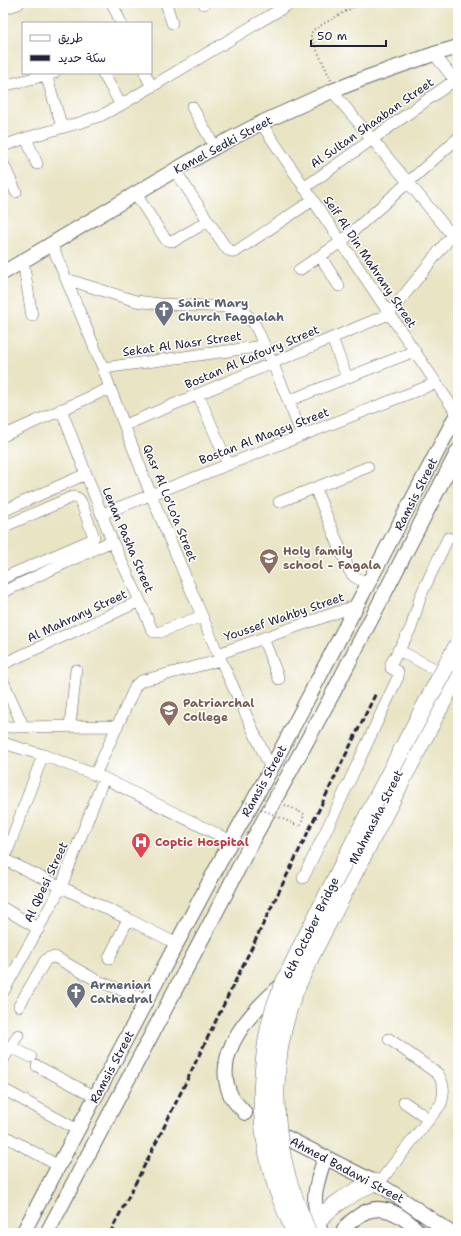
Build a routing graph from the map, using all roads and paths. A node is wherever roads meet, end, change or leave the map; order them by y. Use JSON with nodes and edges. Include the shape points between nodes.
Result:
{"nodes":[{"id":1,"x":112,"y":3,"type":"edge"},
{"id":2,"x":166,"y":3,"type":"edge"},
{"id":3,"x":291,"y":3,"type":"edge"},
{"id":4,"x":360,"y":3,"type":"edge"},
{"id":5,"x":18,"y":4,"type":"dead end"},
{"id":6,"x":3,"y":9,"type":"edge"},
{"id":7,"x":121,"y":22,"type":"edge"},
{"id":8,"x":172,"y":23,"type":"dead end"},
{"id":9,"x":456,"y":45,"type":"edge"},
{"id":10,"x":434,"y":54,"type":"junction"},
{"id":11,"x":50,"y":74,"type":"edge"},
{"id":12,"x":104,"y":74,"type":"edge"},
{"id":13,"x":145,"y":74,"type":"edge"},
{"id":14,"x":456,"y":82,"type":"edge"},
{"id":15,"x":3,"y":86,"type":"edge"},
{"id":16,"x":151,"y":86,"type":"junction"},
{"id":17,"x":334,"y":91,"type":"junction"},
{"id":18,"x":121,"y":105,"type":"junction"},
{"id":19,"x":192,"y":107,"type":"dead end"},
{"id":20,"x":261,"y":123,"type":"junction"},
{"id":21,"x":62,"y":127,"type":"junction"},
{"id":22,"x":26,"y":138,"type":"junction"},
{"id":23,"x":458,"y":138,"type":"edge"},
{"id":24,"x":372,"y":140,"type":"junction"},
{"id":25,"x":3,"y":146,"type":"edge"},
{"id":26,"x":215,"y":147,"type":"junction"},
{"id":27,"x":3,"y":163,"type":"edge"},
{"id":28,"x":37,"y":164,"type":"dead end"},
{"id":29,"x":176,"y":170,"type":"junction"},
{"id":30,"x":408,"y":183,"type":"junction"},
{"id":31,"x":304,"y":188,"type":"junction"},
{"id":32,"x":16,"y":192,"type":"dead end"},
{"id":33,"x":135,"y":194,"type":"junction"},
{"id":34,"x":313,"y":200,"type":"junction"},
{"id":35,"x":208,"y":221,"type":"junction"},
{"id":36,"x":456,"y":237,"type":"edge"},
{"id":37,"x":341,"y":242,"type":"junction"},
{"id":38,"x":51,"y":243,"type":"junction"},
{"id":39,"x":320,"y":256,"type":"junction"},
{"id":40,"x":23,"y":261,"type":"junction"},
{"id":41,"x":299,"y":270,"type":"dead end"},
{"id":42,"x":3,"y":273,"type":"edge"},
{"id":43,"x":66,"y":279,"type":"junction"},
{"id":44,"x":339,"y":286,"type":"dead end"},
{"id":45,"x":389,"y":314,"type":"junction"},
{"id":46,"x":32,"y":316,"type":"dead end"},
{"id":47,"x":332,"y":338,"type":"junction"},
{"id":48,"x":264,"y":346,"type":"junction"},
{"id":49,"x":415,"y":351,"type":"junction"},
{"id":50,"x":273,"y":363,"type":"junction"},
{"id":51,"x":103,"y":368,"type":"junction"},
{"id":52,"x":347,"y":378,"type":"junction"},
{"id":53,"x":436,"y":383,"type":"junction"},
{"id":54,"x":110,"y":388,"type":"junction"},
{"id":55,"x":198,"y":394,"type":"junction"},
{"id":56,"x":288,"y":401,"type":"junction"},
{"id":57,"x":61,"y":409,"type":"junction"},
{"id":58,"x":458,"y":413,"type":"edge"},
{"id":59,"x":125,"y":425,"type":"junction"},
{"id":60,"x":302,"y":435,"type":"junction"},
{"id":61,"x":3,"y":436,"type":"edge"},
{"id":62,"x":458,"y":451,"type":"edge"},
{"id":63,"x":228,"y":464,"type":"junction"},
{"id":64,"x":368,"y":467,"type":"dead end"},
{"id":65,"x":86,"y":474,"type":"junction"},
{"id":66,"x":316,"y":488,"type":"junction"},
{"id":67,"x":151,"y":494,"type":"junction"},
{"id":68,"x":279,"y":502,"type":"dead end"},
{"id":69,"x":4,"y":511,"type":"edge"},
{"id":70,"x":102,"y":514,"type":"junction"},
{"id":71,"x":7,"y":525,"type":"edge"},
{"id":72,"x":448,"y":538,"type":"dead end"},
{"id":73,"x":112,"y":541,"type":"junction"},
{"id":74,"x":3,"y":578,"type":"edge"},
{"id":75,"x":371,"y":581,"type":"junction"},
{"id":76,"x":3,"y":592,"type":"edge"},
{"id":77,"x":140,"y":601,"type":"junction"},
{"id":78,"x":358,"y":605,"type":"junction"},
{"id":79,"x":202,"y":616,"type":"junction"},
{"id":80,"x":263,"y":638,"type":"junction"},
{"id":81,"x":458,"y":644,"type":"edge"},
{"id":82,"x":398,"y":650,"type":"junction"},
{"id":83,"x":219,"y":657,"type":"junction"},
{"id":84,"x":458,"y":659,"type":"edge"},
{"id":85,"x":3,"y":664,"type":"edge"},
{"id":86,"x":76,"y":670,"type":"dead end"},
{"id":87,"x":453,"y":674,"type":"edge"},
{"id":88,"x":279,"y":678,"type":"dead end"},
{"id":89,"x":3,"y":681,"type":"edge"},
{"id":90,"x":23,"y":726,"type":"junction"},
{"id":91,"x":70,"y":726,"type":"junction"},
{"id":92,"x":117,"y":726,"type":"junction"},
{"id":93,"x":3,"y":727,"type":"edge"},
{"id":94,"x":3,"y":743,"type":"edge"},
{"id":95,"x":43,"y":755,"type":"junction"},
{"id":96,"x":271,"y":770,"type":"junction"},
{"id":97,"x":100,"y":776,"type":"junction"},
{"id":98,"x":395,"y":780,"type":"junction"},
{"id":99,"x":275,"y":800,"type":"junction"},
{"id":100,"x":243,"y":801,"type":"dead end"},
{"id":101,"x":231,"y":841,"type":"junction"},
{"id":102,"x":3,"y":859,"type":"edge"},
{"id":103,"x":303,"y":878,"type":"dead end"},
{"id":104,"x":61,"y":887,"type":"junction"},
{"id":105,"x":3,"y":908,"type":"edge"},
{"id":106,"x":128,"y":919,"type":"junction"},
{"id":107,"x":39,"y":929,"type":"junction"},
{"id":108,"x":176,"y":944,"type":"junction"},
{"id":109,"x":109,"y":958,"type":"dead end"},
{"id":110,"x":3,"y":992,"type":"edge"},
{"id":111,"x":147,"y":1000,"type":"junction"},
{"id":112,"x":20,"y":1006,"type":"dead end"},
{"id":113,"x":18,"y":1035,"type":"dead end"},
{"id":114,"x":389,"y":1039,"type":"dead end"},
{"id":115,"x":11,"y":1047,"type":"junction"},
{"id":116,"x":3,"y":1060,"type":"edge"},
{"id":117,"x":3,"y":1089,"type":"edge"},
{"id":118,"x":96,"y":1097,"type":"junction"},
{"id":119,"x":404,"y":1102,"type":"dead end"},
{"id":120,"x":245,"y":1113,"type":"dead end"},
{"id":121,"x":429,"y":1119,"type":"junction"},
{"id":122,"x":78,"y":1130,"type":"junction"},
{"id":123,"x":3,"y":1135,"type":"edge"},
{"id":124,"x":283,"y":1136,"type":"dead end"},
{"id":125,"x":325,"y":1157,"type":"junction"},
{"id":126,"x":59,"y":1166,"type":"junction"},
{"id":127,"x":376,"y":1183,"type":"junction"},
{"id":128,"x":423,"y":1214,"type":"junction"},
{"id":129,"x":313,"y":1230,"type":"edge"},
{"id":130,"x":23,"y":1233,"type":"edge"},
{"id":131,"x":47,"y":1233,"type":"edge"},
{"id":132,"x":295,"y":1233,"type":"edge"},
{"id":133,"x":300,"y":1233,"type":"edge"},
{"id":134,"x":342,"y":1233,"type":"edge"},
{"id":135,"x":420,"y":1233,"type":"edge"},
{"id":136,"x":439,"y":1233,"type":"edge"},
{"id":137,"x":451,"y":1233,"type":"edge"}],
"edges":[{"from":1,"to":7,"type":"street"},
{"from":2,"to":8,"type":"street"},
{"from":3,"to":16,"type":"street"},
{"from":4,"to":17,"type":"path","via":[[313,30],[311,34]]},
{"from":5,"to":6,"type":"street"},
{"from":9,"to":10,"type":"main road","name":"Kamel Sedki Street"},
{"from":10,"to":14,"type":"street"},
{"from":10,"to":17,"type":"main road","name":"Kamel Sedki Street"},
{"from":11,"to":15,"type":"street"},
{"from":11,"to":21,"type":"street"},
{"from":12,"to":18,"type":"street"},
{"from":13,"to":16,"type":"street"},
{"from":14,"to":24,"type":"street","name":"Al Sultan Shaaban Street"},
{"from":16,"to":18,"type":"street"},
{"from":17,"to":20,"type":"main road","name":"Kamel Sedki Street"},
{"from":17,"to":24,"type":"street"},
{"from":18,"to":21,"type":"street","via":[[102,115]]},
{"from":19,"to":26,"type":"street"},
{"from":20,"to":26,"type":"main road","name":"Kamel Sedki Street"},
{"from":20,"to":31,"type":"street","name":"Seif Al Din Mahrany Street"},
{"from":21,"to":22,"type":"street"},
{"from":22,"to":25,"type":"street"},
{"from":22,"to":28,"type":"street"},
{"from":23,"to":30,"type":"street"},
{"from":24,"to":30,"type":"street"},
{"from":24,"to":31,"type":"street","name":"Al Sultan Shaaban Street"},
{"from":26,"to":29,"type":"main road","name":"Kamel Sedki Street"},
{"from":27,"to":32,"type":"street"},
{"from":29,"to":33,"type":"main road","name":"Kamel Sedki Street"},
{"from":29,"to":35,"type":"street"},
{"from":30,"to":36,"type":"street"},
{"from":30,"to":37,"type":"street"},
{"from":31,"to":34,"type":"street","name":"Seif Al Din Mahrany Street"},
{"from":33,"to":35,"type":"street","via":[[166,240],[174,241]]},
{"from":33,"to":38,"type":"main road","name":"Kamel Sedki Street"},
{"from":34,"to":35,"type":"street","via":[[235,252],[224,246]]},
{"from":34,"to":37,"type":"street","name":"Seif Al Din Mahrany Street"},
{"from":36,"to":45,"type":"street"},
{"from":37,"to":39,"type":"street"},
{"from":37,"to":45,"type":"street","name":"Seif Al Din Mahrany Street"},
{"from":38,"to":40,"type":"main road","name":"Kamel Sedki Street"},
{"from":38,"to":43,"type":"street","name":"Qasr Al Lo'Lo'a Street"},
{"from":39,"to":41,"type":"street"},
{"from":39,"to":44,"type":"street"},
{"from":40,"to":42,"type":"main road","name":"Kamel Sedki Street"},
{"from":40,"to":46,"type":"street"},
{"from":43,"to":48,"type":"street","via":[[136,301],[238,309],[250,318]]},
{"from":43,"to":51,"type":"street","name":"Qasr Al Lo'Lo'a Street"},
{"from":45,"to":47,"type":"street","name":"Bostan Al Kafoury Street"},
{"from":45,"to":49,"type":"street","name":"Seif Al Din Mahrany Street"},
{"from":47,"to":50,"type":"street","name":"Bostan Al Kafoury Street"},
{"from":47,"to":52,"type":"street"},
{"from":48,"to":50,"type":"street"},
{"from":48,"to":51,"type":"street","name":"Sekat Al Nasr Street"},
{"from":49,"to":52,"type":"street"},
{"from":49,"to":53,"type":"street","name":"Seif Al Din Mahrany Street"},
{"from":50,"to":55,"type":"street","name":"Bostan Al Kafoury Street"},
{"from":50,"to":56,"type":"street"},
{"from":51,"to":54,"type":"street","name":"Qasr Al Lo'Lo'a Street"},
{"from":52,"to":56,"type":"street"},
{"from":53,"to":58,"type":"street","name":"Seif Al Din Mahrany Street"},
{"from":53,"to":60,"type":"street","name":"Bostan Al Maqsy Street"},
{"from":54,"to":57,"type":"street"},
{"from":54,"to":59,"type":"street","name":"Qasr Al Lo'Lo'a Street"},
{"from":55,"to":59,"type":"street","name":"Bostan Al Kafoury Street"},
{"from":55,"to":63,"type":"street"},
{"from":56,"to":60,"type":"street"},
{"from":57,"to":61,"type":"street"},
{"from":57,"to":65,"type":"street","name":"Lenan Pasha Street"},
{"from":58,"to":75,"type":"main road","name":"Ramsis Street"},
{"from":59,"to":67,"type":"street","name":"Qasr Al Lo'Lo'a Street"},
{"from":60,"to":63,"type":"street","name":"Bostan Al Maqsy Street"},
{"from":62,"to":99,"type":"main road","name":"Ramsis Street"},
{"from":63,"to":67,"type":"street","name":"Bostan Al Maqsy Street"},
{"from":64,"to":66,"type":"street"},
{"from":65,"to":69,"type":"street"},
{"from":65,"to":70,"type":"street","name":"Lenan Pasha Street"},
{"from":66,"to":68,"type":"street"},
{"from":66,"to":75,"type":"street","via":[[352,576]]},
{"from":67,"to":70,"type":"street","name":"Bostan Al Maqsy Street"},
{"from":67,"to":79,"type":"street","name":"Qasr Al Lo'Lo'a Street"},
{"from":69,"to":71,"type":"street"},
{"from":70,"to":73,"type":"street","name":"Lenan Pasha Street"},
{"from":71,"to":74,"type":"street","via":[[76,497],[81,502],[94,537]]},
{"from":72,"to":82,"type":"street","via":[[420,595],[412,623]]},
{"from":73,"to":76,"type":"street"},
{"from":73,"to":77,"type":"street","name":"Lenan Pasha Street"},
{"from":75,"to":78,"type":"main road","name":"Ramsis Street"},
{"from":77,"to":79,"type":"street","name":"Lenan Pasha Street","via":[[154,632]]},
{"from":77,"to":85,"type":"street","name":"Al Mahrany Street"},
{"from":78,"to":80,"type":"street","name":"Youssef Wahby Street"},
{"from":78,"to":96,"type":"main road","name":"Ramsis Street"},
{"from":79,"to":83,"type":"street","name":"Qasr Al Lo'Lo'a Street"},
{"from":80,"to":83,"type":"street","name":"Youssef Wahby Street"},
{"from":80,"to":88,"type":"street"},
{"from":81,"to":132,"type":"highway","name":"6th October Bridge","bridge":true,"via":[[320,909],[278,998],[271,1020],[262,1093],[265,1135],[275,1184]]},
{"from":82,"to":87,"type":"street"},
{"from":82,"to":103,"type":"street","via":[[391,666],[398,672],[398,677]]},
{"from":83,"to":92,"type":"street","name":"Youssef Wahby Street","via":[[141,681],[136,685]]},
{"from":83,"to":96,"type":"street","name":"Qasr Al Lo'Lo'a Street"},
{"from":84,"to":87,"type":"main road","name":"Mahmasha Street"},
{"from":86,"to":91,"type":"street"},
{"from":87,"to":98,"type":"main road","name":"Mahmasha Street"},
{"from":87,"to":129,"type":"highway","name":"6th October Bridge","bridge":true,"via":[[302,976],[285,1024],[276,1075],[277,1126],[287,1177]]},
{"from":89,"to":90,"type":"street"},
{"from":90,"to":91,"type":"street"},
{"from":90,"to":93,"type":"street"},
{"from":91,"to":92,"type":"street"},
{"from":92,"to":97,"type":"street","name":"Al Qbesi Street"},
{"from":94,"to":95,"type":"street"},
{"from":95,"to":97,"type":"street"},
{"from":95,"to":102,"type":"street"},
{"from":96,"to":101,"type":"main road","name":"Ramsis Street"},
{"from":97,"to":101,"type":"street"},
{"from":97,"to":104,"type":"street","name":"Al Qbesi Street"},
{"from":98,"to":120,"type":"main road","name":"Mahmasha Street","via":[[299,967],[251,1016],[232,1044],[226,1069],[228,1088],[234,1101]]},
{"from":98,"to":133,"type":"highway","bridge":true,"via":[[385,792],[294,970],[280,1006],[270,1043],[265,1081],[266,1117],[273,1165]]},
{"from":99,"to":100,"type":"path","bridge":true,"via":[[304,814],[301,827]]},
{"from":99,"to":131,"type":"main road","name":"Ramsis Street"},
{"from":101,"to":108,"type":"main road","name":"Ramsis Street"},
{"from":102,"to":104,"type":"street"},
{"from":104,"to":106,"type":"street"},
{"from":104,"to":107,"type":"street","name":"Al Qbesi Street"},
{"from":105,"to":107,"type":"street"},
{"from":106,"to":108,"type":"street"},
{"from":106,"to":109,"type":"street"},
{"from":107,"to":110,"type":"street","name":"Al Qbesi Street"},
{"from":108,"to":111,"type":"main road","name":"Ramsis Street"},
{"from":111,"to":112,"type":"street","via":[[96,980],[52,957],[45,961]]},
{"from":111,"to":118,"type":"main road","name":"Ramsis Street"},
{"from":113,"to":115,"type":"street"},
{"from":114,"to":121,"type":"street","via":[[438,1074],[442,1080],[444,1096]]},
{"from":115,"to":116,"type":"street"},
{"from":115,"to":118,"type":"street"},
{"from":117,"to":122,"type":"street"},
{"from":118,"to":122,"type":"main road","name":"Ramsis Street"},
{"from":119,"to":121,"type":"street"},
{"from":121,"to":127,"type":"street"},
{"from":122,"to":126,"type":"main road","name":"Ramsis Street"},
{"from":123,"to":126,"type":"street"},
{"from":124,"to":125,"type":"main road","name":"Ahmed Badawi Street"},
{"from":125,"to":127,"type":"main road","name":"Ahmed Badawi Street"},
{"from":125,"to":129,"type":"main road","via":[[317,1183]]},
{"from":126,"to":130,"type":"main road","name":"Ramsis Street"},
{"from":127,"to":128,"type":"main road","name":"Ahmed Badawi Street"},
{"from":127,"to":129,"type":"highway","via":[[352,1193],[337,1203]]},
{"from":128,"to":136,"type":"main road"},
{"from":128,"to":137,"type":"main road","name":"Ahmed Badawi Street"},
{"from":134,"to":135,"type":"main road","via":[[350,1221],[359,1214],[380,1208],[390,1210]]}]}
